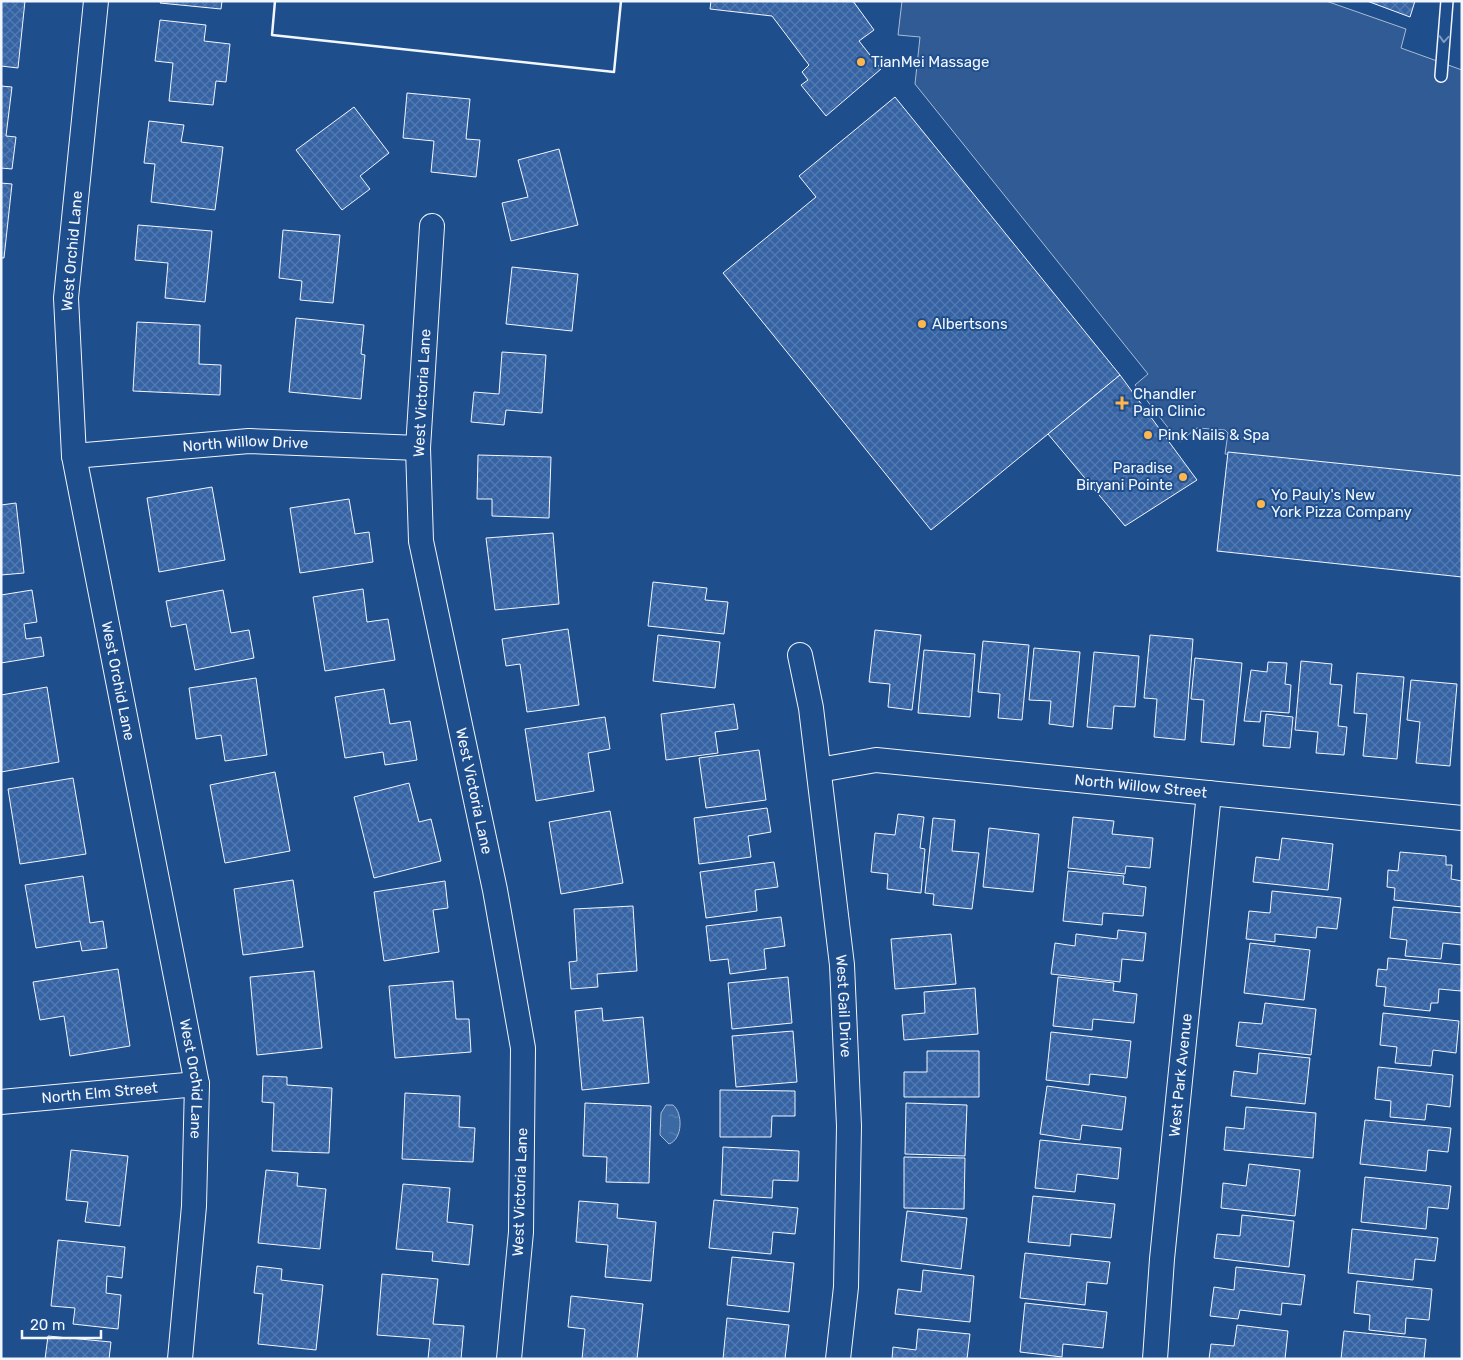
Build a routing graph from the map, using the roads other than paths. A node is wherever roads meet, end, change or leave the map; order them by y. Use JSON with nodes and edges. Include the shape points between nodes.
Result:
{"nodes":[{"id":1,"x":96,"y":1,"type":"edge"},
{"id":2,"x":1447,"y":1,"type":"edge"},
{"id":3,"x":1441,"y":76,"type":"dead end"},
{"id":4,"x":432,"y":226,"type":"dead end"},
{"id":5,"x":418,"y":448,"type":"junction"},
{"id":6,"x":74,"y":456,"type":"junction"},
{"id":7,"x":800,"y":655,"type":"dead end"},
{"id":8,"x":819,"y":770,"type":"junction"},
{"id":9,"x":1209,"y":793,"type":"junction"},
{"id":10,"x":1462,"y":818,"type":"edge"},
{"id":11,"x":197,"y":1084,"type":"junction"},
{"id":12,"x":1,"y":1102,"type":"edge"},
{"id":13,"x":180,"y":1359,"type":"edge"},
{"id":14,"x":509,"y":1359,"type":"edge"},
{"id":15,"x":838,"y":1359,"type":"edge"},
{"id":16,"x":1155,"y":1359,"type":"edge"}],
"edges":[{"from":1,"to":6,"type":"street","name":"West Orchid Lane","via":[[66,298]]},
{"from":2,"to":3,"type":"lane","one_way":true},
{"from":4,"to":5,"type":"street","name":"West Victoria Lane"},
{"from":5,"to":6,"type":"street","name":"North Willow Drive","via":[[249,441]]},
{"from":5,"to":14,"type":"street","name":"West Victoria Lane","via":[[421,541],[495,890],[523,1048],[522,1232]]},
{"from":6,"to":11,"type":"street","name":"West Orchid Lane"},
{"from":7,"to":8,"type":"street","name":"West Gail Drive"},
{"from":8,"to":9,"type":"street","name":"North Willow Street","via":[[876,760]]},
{"from":8,"to":15,"type":"street","name":"West Gail Drive","via":[[842,965],[849,1126],[846,1287]]},
{"from":9,"to":10,"type":"street","name":"North Willow Street"},
{"from":9,"to":16,"type":"street","name":"West Park Avenue"},
{"from":11,"to":12,"type":"street","name":"North Elm Street"},
{"from":11,"to":13,"type":"street","name":"West Orchid Lane","via":[[194,1206]]}]}
